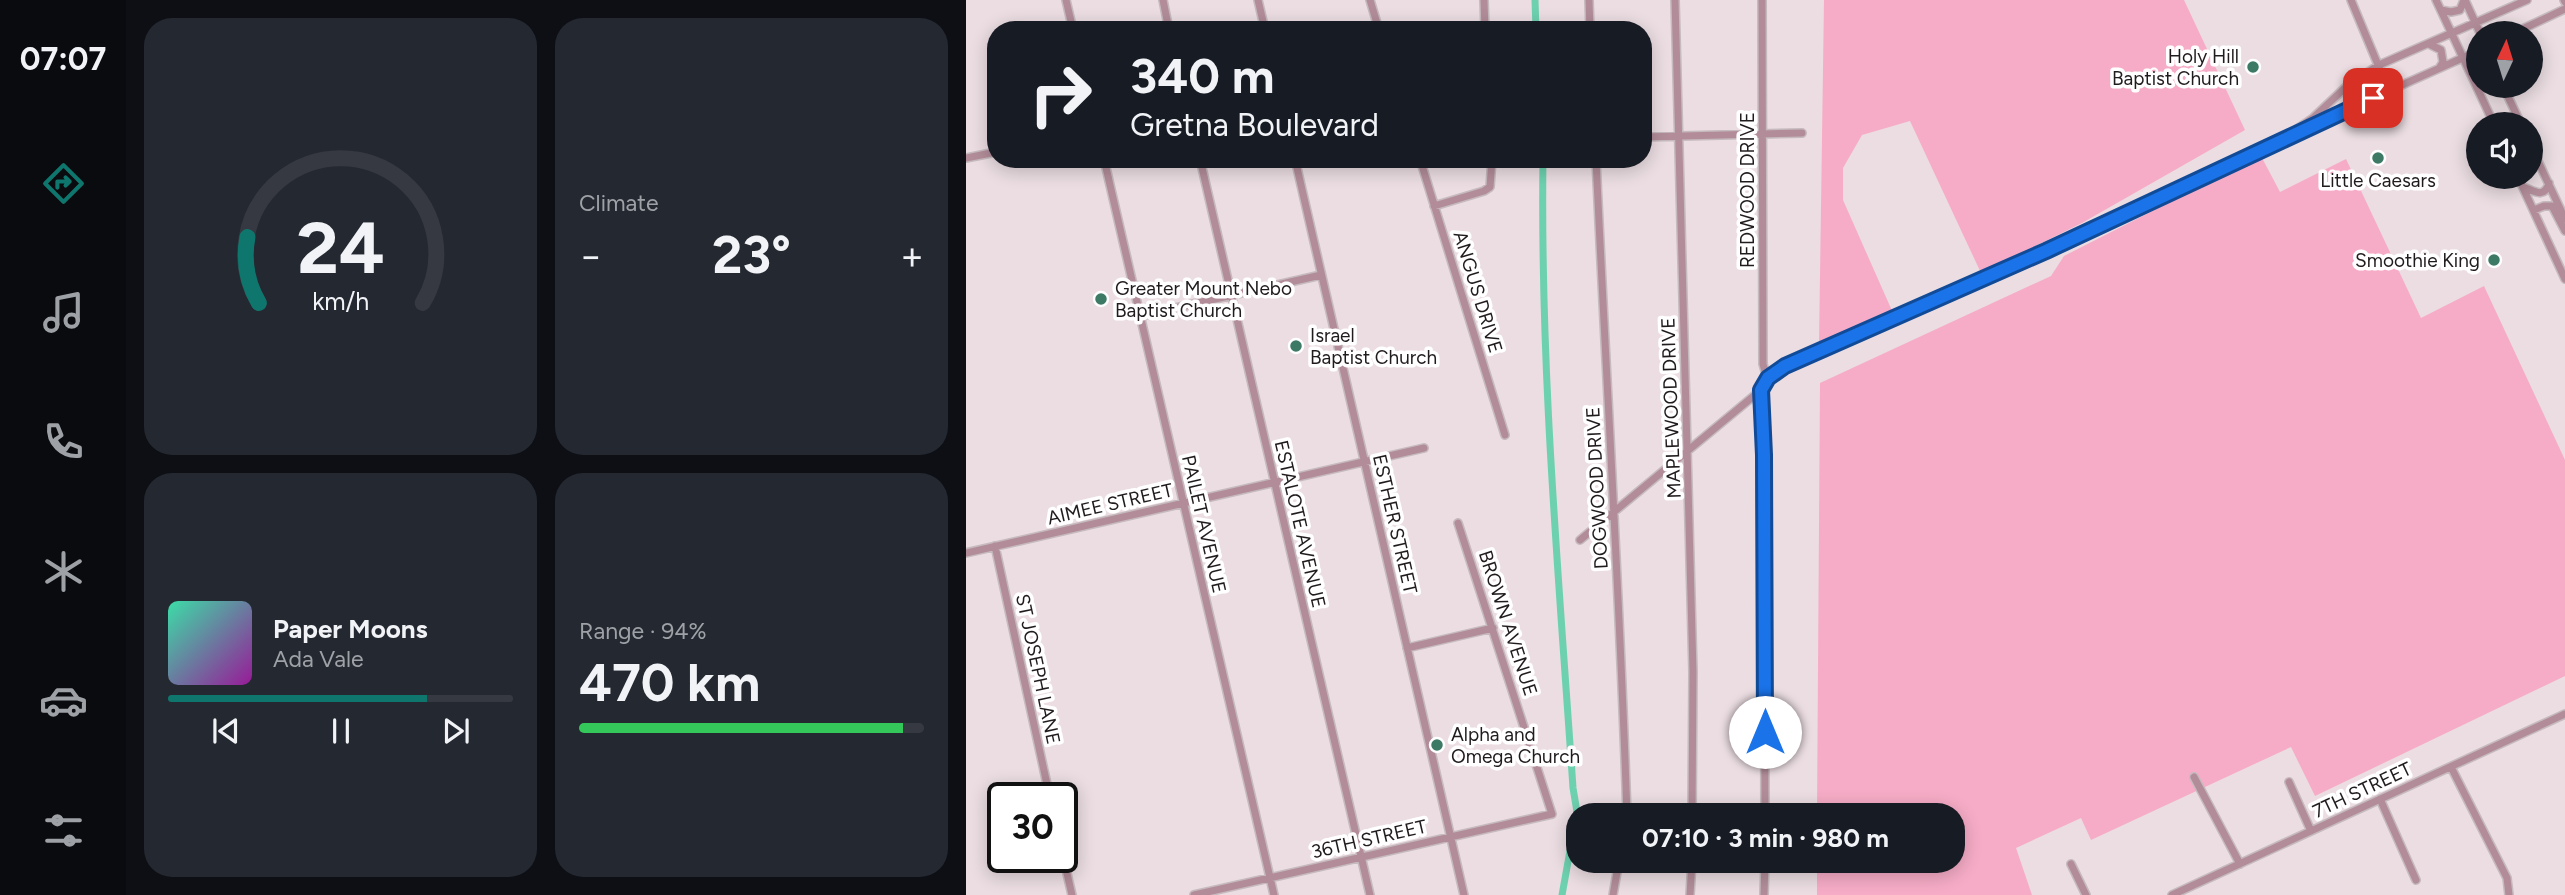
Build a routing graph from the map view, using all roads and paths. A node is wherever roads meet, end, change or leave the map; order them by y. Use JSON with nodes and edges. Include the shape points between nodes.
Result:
{"nodes":[{"id":1,"x":1066,"y":0,"type":"edge"},
{"id":2,"x":1163,"y":0,"type":"edge"},
{"id":3,"x":1258,"y":0,"type":"edge"},
{"id":4,"x":1370,"y":0,"type":"edge"},
{"id":5,"x":1484,"y":0,"type":"edge"},
{"id":6,"x":1589,"y":0,"type":"edge"},
{"id":7,"x":1675,"y":0,"type":"edge"},
{"id":8,"x":1762,"y":0,"type":"edge"},
{"id":9,"x":2351,"y":0,"type":"edge"},
{"id":10,"x":2436,"y":0,"type":"edge"},
{"id":11,"x":2464,"y":0,"type":"edge"},
{"id":12,"x":2527,"y":0,"type":"edge"},
{"id":13,"x":2565,"y":9,"type":"edge"},
{"id":14,"x":2441,"y":10,"type":"junction"},
{"id":15,"x":1071,"y":21,"type":"edge"},
{"id":16,"x":1168,"y":21,"type":"edge"},
{"id":17,"x":1263,"y":21,"type":"edge"},
{"id":18,"x":1376,"y":21,"type":"edge"},
{"id":19,"x":1485,"y":21,"type":"edge"},
{"id":20,"x":1590,"y":21,"type":"edge"},
{"id":21,"x":2475,"y":21,"type":"edge"},
{"id":22,"x":2480,"y":21,"type":"edge"},
{"id":23,"x":2540,"y":21,"type":"edge"},
{"id":24,"x":2466,"y":27,"type":"edge"},
{"id":25,"x":2452,"y":33,"type":"junction"},
{"id":26,"x":2429,"y":44,"type":"junction"},
{"id":27,"x":2466,"y":57,"type":"edge"},
{"id":28,"x":2463,"y":58,"type":"junction"},
{"id":29,"x":2466,"y":62,"type":"edge"},
{"id":30,"x":2379,"y":65,"type":"junction"},
{"id":31,"x":2439,"y":68,"type":"junction"},
{"id":32,"x":2391,"y":89,"type":"junction"},
{"id":33,"x":1802,"y":133,"type":"dead end"},
{"id":34,"x":1762,"y":134,"type":"junction"},
{"id":35,"x":1678,"y":136,"type":"junction"},
{"id":36,"x":1652,"y":137,"type":"edge"},
{"id":37,"x":2266,"y":146,"type":"junction"},
{"id":38,"x":987,"y":154,"type":"edge"},
{"id":39,"x":966,"y":158,"type":"edge"},
{"id":40,"x":1106,"y":168,"type":"edge"},
{"id":41,"x":1202,"y":168,"type":"edge"},
{"id":42,"x":1297,"y":168,"type":"edge"},
{"id":43,"x":1423,"y":168,"type":"edge"},
{"id":44,"x":1492,"y":168,"type":"edge"},
{"id":45,"x":1596,"y":168,"type":"edge"},
{"id":46,"x":2543,"y":171,"type":"edge"},
{"id":47,"x":2549,"y":183,"type":"junction"},
{"id":48,"x":2523,"y":189,"type":"edge"},
{"id":49,"x":2527,"y":189,"type":"edge"},
{"id":50,"x":1434,"y":206,"type":"junction"},
{"id":51,"x":2534,"y":211,"type":"junction"},
{"id":52,"x":2565,"y":219,"type":"edge"},
{"id":53,"x":2565,"y":231,"type":"edge"},
{"id":54,"x":1321,"y":275,"type":"junction"},
{"id":55,"x":2565,"y":279,"type":"edge"},
{"id":56,"x":1231,"y":296,"type":"junction"},
{"id":57,"x":1140,"y":316,"type":"junction"},
{"id":58,"x":1768,"y":378,"type":"junction"},
{"id":59,"x":1761,"y":390,"type":"junction"},
{"id":60,"x":1505,"y":435,"type":"dead end"},
{"id":61,"x":1424,"y":448,"type":"dead end"},
{"id":62,"x":1688,"y":453,"type":"junction"},
{"id":63,"x":1364,"y":462,"type":"junction"},
{"id":64,"x":1274,"y":483,"type":"junction"},
{"id":65,"x":1183,"y":504,"type":"junction"},
{"id":66,"x":1615,"y":512,"type":"junction"},
{"id":67,"x":1458,"y":523,"type":"dead end"},
{"id":68,"x":1580,"y":540,"type":"dead end"},
{"id":69,"x":995,"y":546,"type":"junction"},
{"id":70,"x":966,"y":553,"type":"edge"},
{"id":71,"x":1493,"y":628,"type":"junction"},
{"id":72,"x":1407,"y":648,"type":"junction"},
{"id":73,"x":2565,"y":714,"type":"edge"},
{"id":74,"x":2451,"y":767,"type":"junction"},
{"id":75,"x":2194,"y":777,"type":"dead end"},
{"id":76,"x":1047,"y":782,"type":"edge"},
{"id":77,"x":2289,"y":782,"type":"dead end"},
{"id":78,"x":2380,"y":799,"type":"junction"},
{"id":79,"x":1626,"y":803,"type":"edge"},
{"id":80,"x":1692,"y":803,"type":"edge"},
{"id":81,"x":1765,"y":803,"type":"edge"},
{"id":82,"x":1552,"y":814,"type":"joint"},
{"id":83,"x":2311,"y":831,"type":"junction"},
{"id":84,"x":1451,"y":836,"type":"junction"},
{"id":85,"x":1361,"y":856,"type":"junction"},
{"id":86,"x":2071,"y":864,"type":"dead end"},
{"id":87,"x":2240,"y":864,"type":"junction"},
{"id":88,"x":1067,"y":873,"type":"edge"},
{"id":89,"x":1617,"y":873,"type":"edge"},
{"id":90,"x":1691,"y":873,"type":"edge"},
{"id":91,"x":1765,"y":873,"type":"edge"},
{"id":92,"x":1270,"y":878,"type":"junction"},
{"id":93,"x":2416,"y":880,"type":"dead end"},
{"id":94,"x":1072,"y":895,"type":"edge"},
{"id":95,"x":1194,"y":895,"type":"edge"},
{"id":96,"x":1274,"y":895,"type":"edge"},
{"id":97,"x":1370,"y":895,"type":"edge"},
{"id":98,"x":1464,"y":895,"type":"edge"},
{"id":99,"x":1613,"y":895,"type":"edge"},
{"id":100,"x":1690,"y":895,"type":"edge"},
{"id":101,"x":1764,"y":895,"type":"edge"},
{"id":102,"x":2086,"y":895,"type":"edge"},
{"id":103,"x":2172,"y":895,"type":"edge"},
{"id":104,"x":2509,"y":895,"type":"edge"}],
"edges":[{"from":1,"to":15,"type":"street"},
{"from":2,"to":16,"type":"street"},
{"from":3,"to":17,"type":"street"},
{"from":4,"to":18,"type":"street"},
{"from":5,"to":19,"type":"street"},
{"from":6,"to":20,"type":"street"},
{"from":7,"to":35,"type":"street","name":"MAPLEWOOD DRIVE"},
{"from":8,"to":34,"type":"street","name":"REDWOOD DRIVE"},
{"from":9,"to":30,"type":"street"},
{"from":10,"to":14,"type":"street"},
{"from":11,"to":14,"type":"street","via":[[2456,11]]},
{"from":11,"to":21,"type":"street"},
{"from":12,"to":22,"type":"street"},
{"from":13,"to":23,"type":"street"},
{"from":14,"to":25,"type":"street"},
{"from":24,"to":25,"type":"street"},
{"from":25,"to":26,"type":"street"},
{"from":25,"to":28,"type":"street"},
{"from":26,"to":30,"type":"street"},
{"from":26,"to":31,"type":"street","via":[[2441,50]]},
{"from":27,"to":28,"type":"street"},
{"from":28,"to":29,"type":"street"},
{"from":28,"to":31,"type":"street"},
{"from":30,"to":32,"type":"street"},
{"from":30,"to":37,"type":"street","via":[[2347,86],[2313,118]]},
{"from":31,"to":32,"type":"street"},
{"from":32,"to":37,"type":"street"},
{"from":33,"to":34,"type":"street"},
{"from":34,"to":35,"type":"street"},
{"from":34,"to":58,"type":"street","name":"REDWOOD DRIVE","via":[[1763,364]]},
{"from":35,"to":36,"type":"street"},
{"from":35,"to":62,"type":"street","name":"MAPLEWOOD DRIVE"},
{"from":37,"to":58,"type":"street","via":[[2046,251],[1785,366]]},
{"from":38,"to":39,"type":"street"},
{"from":40,"to":57,"type":"street","name":"PAILET AVENUE"},
{"from":41,"to":56,"type":"street","name":"ESTALOTE AVENUE"},
{"from":42,"to":54,"type":"street","name":"ESTHER STREET"},
{"from":43,"to":50,"type":"street","name":"ANGUS DRIVE"},
{"from":44,"to":50,"type":"street","via":[[1490,187],[1484,191]]},
{"from":45,"to":66,"type":"street","name":"DOGWOOD DRIVE"},
{"from":46,"to":47,"type":"street"},
{"from":47,"to":49,"type":"street","via":[[2540,193]]},
{"from":47,"to":52,"type":"street"},
{"from":48,"to":51,"type":"street"},
{"from":50,"to":60,"type":"street","name":"ANGUS DRIVE"},
{"from":51,"to":53,"type":"street","via":[[2552,206]]},
{"from":51,"to":55,"type":"street"},
{"from":54,"to":56,"type":"street"},
{"from":54,"to":63,"type":"street","name":"ESTHER STREET"},
{"from":56,"to":57,"type":"street"},
{"from":56,"to":64,"type":"street","name":"ESTALOTE AVENUE"},
{"from":57,"to":65,"type":"street","name":"PAILET AVENUE"},
{"from":58,"to":59,"type":"street"},
{"from":59,"to":62,"type":"street"},
{"from":59,"to":81,"type":"street"},
{"from":61,"to":63,"type":"street","name":"AIMEE STREET"},
{"from":62,"to":66,"type":"street"},
{"from":62,"to":80,"type":"street","name":"MAPLEWOOD DRIVE"},
{"from":63,"to":64,"type":"street","name":"AIMEE STREET"},
{"from":63,"to":72,"type":"street","name":"ESTHER STREET"},
{"from":64,"to":65,"type":"street","name":"AIMEE STREET"},
{"from":64,"to":85,"type":"street","name":"ESTALOTE AVENUE"},
{"from":65,"to":69,"type":"street","name":"AIMEE STREET"},
{"from":65,"to":92,"type":"street","name":"PAILET AVENUE"},
{"from":66,"to":68,"type":"street"},
{"from":66,"to":79,"type":"street","name":"DOGWOOD DRIVE"},
{"from":67,"to":71,"type":"street","name":"BROWN AVENUE"},
{"from":69,"to":70,"type":"street","name":"AIMEE STREET"},
{"from":69,"to":76,"type":"street","name":"ST JOSEPH LANE"},
{"from":71,"to":72,"type":"street"},
{"from":71,"to":82,"type":"street","name":"BROWN AVENUE"},
{"from":72,"to":84,"type":"street","name":"ESTHER STREET"},
{"from":73,"to":74,"type":"street","name":"7TH STREET"},
{"from":74,"to":78,"type":"street","name":"7TH STREET"},
{"from":74,"to":104,"type":"street","via":[[2507,878]]},
{"from":75,"to":87,"type":"street"},
{"from":77,"to":83,"type":"street"},
{"from":78,"to":83,"type":"street","name":"7TH STREET"},
{"from":78,"to":93,"type":"street"},
{"from":82,"to":84,"type":"street","name":"36TH STREET"},
{"from":83,"to":87,"type":"street","name":"7TH STREET"},
{"from":84,"to":85,"type":"street","name":"36TH STREET"},
{"from":84,"to":98,"type":"street","name":"ESTHER STREET"},
{"from":85,"to":92,"type":"street","name":"36TH STREET"},
{"from":85,"to":97,"type":"street","name":"ESTALOTE AVENUE"},
{"from":86,"to":102,"type":"street"},
{"from":87,"to":103,"type":"street","name":"7TH STREET"},
{"from":88,"to":94,"type":"street"},
{"from":89,"to":99,"type":"street"},
{"from":90,"to":100,"type":"street"},
{"from":91,"to":101,"type":"street"},
{"from":92,"to":95,"type":"street","name":"36TH STREET"},
{"from":92,"to":96,"type":"street","name":"PAILET AVENUE"}]}
